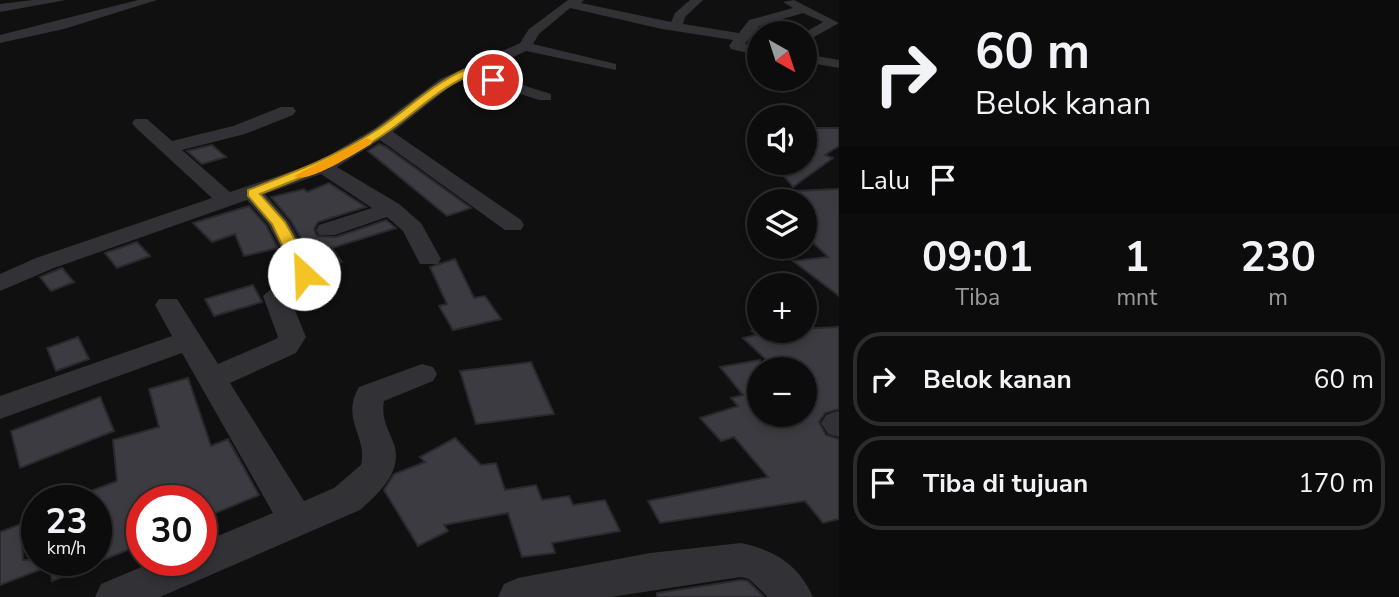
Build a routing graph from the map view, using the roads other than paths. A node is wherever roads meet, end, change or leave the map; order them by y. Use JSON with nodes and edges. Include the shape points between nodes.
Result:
{"nodes":[{"id":1,"x":60,"y":0,"type":"edge"},
{"id":2,"x":151,"y":0,"type":"edge"},
{"id":3,"x":697,"y":0,"type":"edge"},
{"id":4,"x":573,"y":2,"type":"edge"},
{"id":5,"x":795,"y":5,"type":"edge"},
{"id":6,"x":825,"y":5,"type":"dead end"},
{"id":7,"x":0,"y":8,"type":"edge"},
{"id":8,"x":767,"y":21,"type":"edge"},
{"id":9,"x":681,"y":24,"type":"junction"},
{"id":10,"x":747,"y":32,"type":"edge"},
{"id":11,"x":817,"y":32,"type":"edge"},
{"id":12,"x":747,"y":33,"type":"edge"},
{"id":13,"x":0,"y":39,"type":"edge"},
{"id":14,"x":673,"y":42,"type":"dead end"},
{"id":15,"x":525,"y":46,"type":"junction"},
{"id":16,"x":747,"y":49,"type":"edge"},
{"id":17,"x":839,"y":57,"type":"edge"},
{"id":18,"x":817,"y":60,"type":"edge"},
{"id":19,"x":821,"y":61,"type":"junction"},
{"id":20,"x":839,"y":64,"type":"edge"},
{"id":21,"x":611,"y":67,"type":"dead end"},
{"id":22,"x":467,"y":72,"type":"junction"},
{"id":23,"x":545,"y":97,"type":"dead end"},
{"id":24,"x":287,"y":111,"type":"dead end"},
{"id":25,"x":141,"y":123,"type":"dead end"},
{"id":26,"x":382,"y":132,"type":"junction"},
{"id":27,"x":169,"y":148,"type":"junction"},
{"id":28,"x":323,"y":167,"type":"junction"},
{"id":29,"x":252,"y":193,"type":"junction"},
{"id":30,"x":227,"y":201,"type":"junction"},
{"id":31,"x":391,"y":209,"type":"junction"},
{"id":32,"x":513,"y":225,"type":"dead end"},
{"id":33,"x":327,"y":230,"type":"dead end"},
{"id":34,"x":429,"y":259,"type":"dead end"},
{"id":35,"x":0,"y":282,"type":"edge"},
{"id":36,"x":168,"y":305,"type":"dead end"},
{"id":37,"x":189,"y":340,"type":"junction"},
{"id":38,"x":422,"y":374,"type":"dead end"},
{"id":39,"x":212,"y":379,"type":"junction"},
{"id":40,"x":0,"y":408,"type":"edge"},
{"id":41,"x":296,"y":520,"type":"junction"},
{"id":42,"x":115,"y":597,"type":"edge"},
{"id":43,"x":518,"y":597,"type":"edge"},
{"id":44,"x":793,"y":597,"type":"edge"}],
"edges":[{"from":1,"to":7,"type":"street"},
{"from":2,"to":13,"type":"street"},
{"from":3,"to":9,"type":"street"},
{"from":4,"to":9,"type":"street"},
{"from":4,"to":15,"type":"street","via":[[534,32]]},
{"from":5,"to":6,"type":"street"},
{"from":5,"to":8,"type":"street"},
{"from":5,"to":11,"type":"street","via":[[834,23]]},
{"from":9,"to":10,"type":"street"},
{"from":9,"to":14,"type":"street"},
{"from":12,"to":16,"type":"street","via":[[737,48]]},
{"from":15,"to":21,"type":"street"},
{"from":15,"to":22,"type":"street"},
{"from":17,"to":19,"type":"street"},
{"from":18,"to":19,"type":"street"},
{"from":19,"to":20,"type":"street"},
{"from":22,"to":23,"type":"street"},
{"from":22,"to":26,"type":"street","via":[[434,89]]},
{"from":24,"to":27,"type":"street","via":[[239,130]]},
{"from":25,"to":27,"type":"street"},
{"from":26,"to":28,"type":"street"},
{"from":26,"to":32,"type":"street"},
{"from":27,"to":30,"type":"street"},
{"from":28,"to":29,"type":"street"},
{"from":28,"to":31,"type":"street"},
{"from":29,"to":30,"type":"street"},
{"from":29,"to":39,"type":"street","via":[[278,222],[304,270],[276,296],[292,337],[286,345]]},
{"from":30,"to":35,"type":"street"},
{"from":31,"to":33,"type":"street"},
{"from":31,"to":34,"type":"street","via":[[413,228]]},
{"from":36,"to":37,"type":"street"},
{"from":37,"to":39,"type":"street"},
{"from":37,"to":40,"type":"street"},
{"from":38,"to":41,"type":"street","via":[[370,395],[368,418],[381,457],[365,487]]},
{"from":39,"to":41,"type":"street"},
{"from":41,"to":42,"type":"street"},
{"from":43,"to":44,"type":"street","via":[[650,571],[741,560],[759,564],[776,576]]}]}
